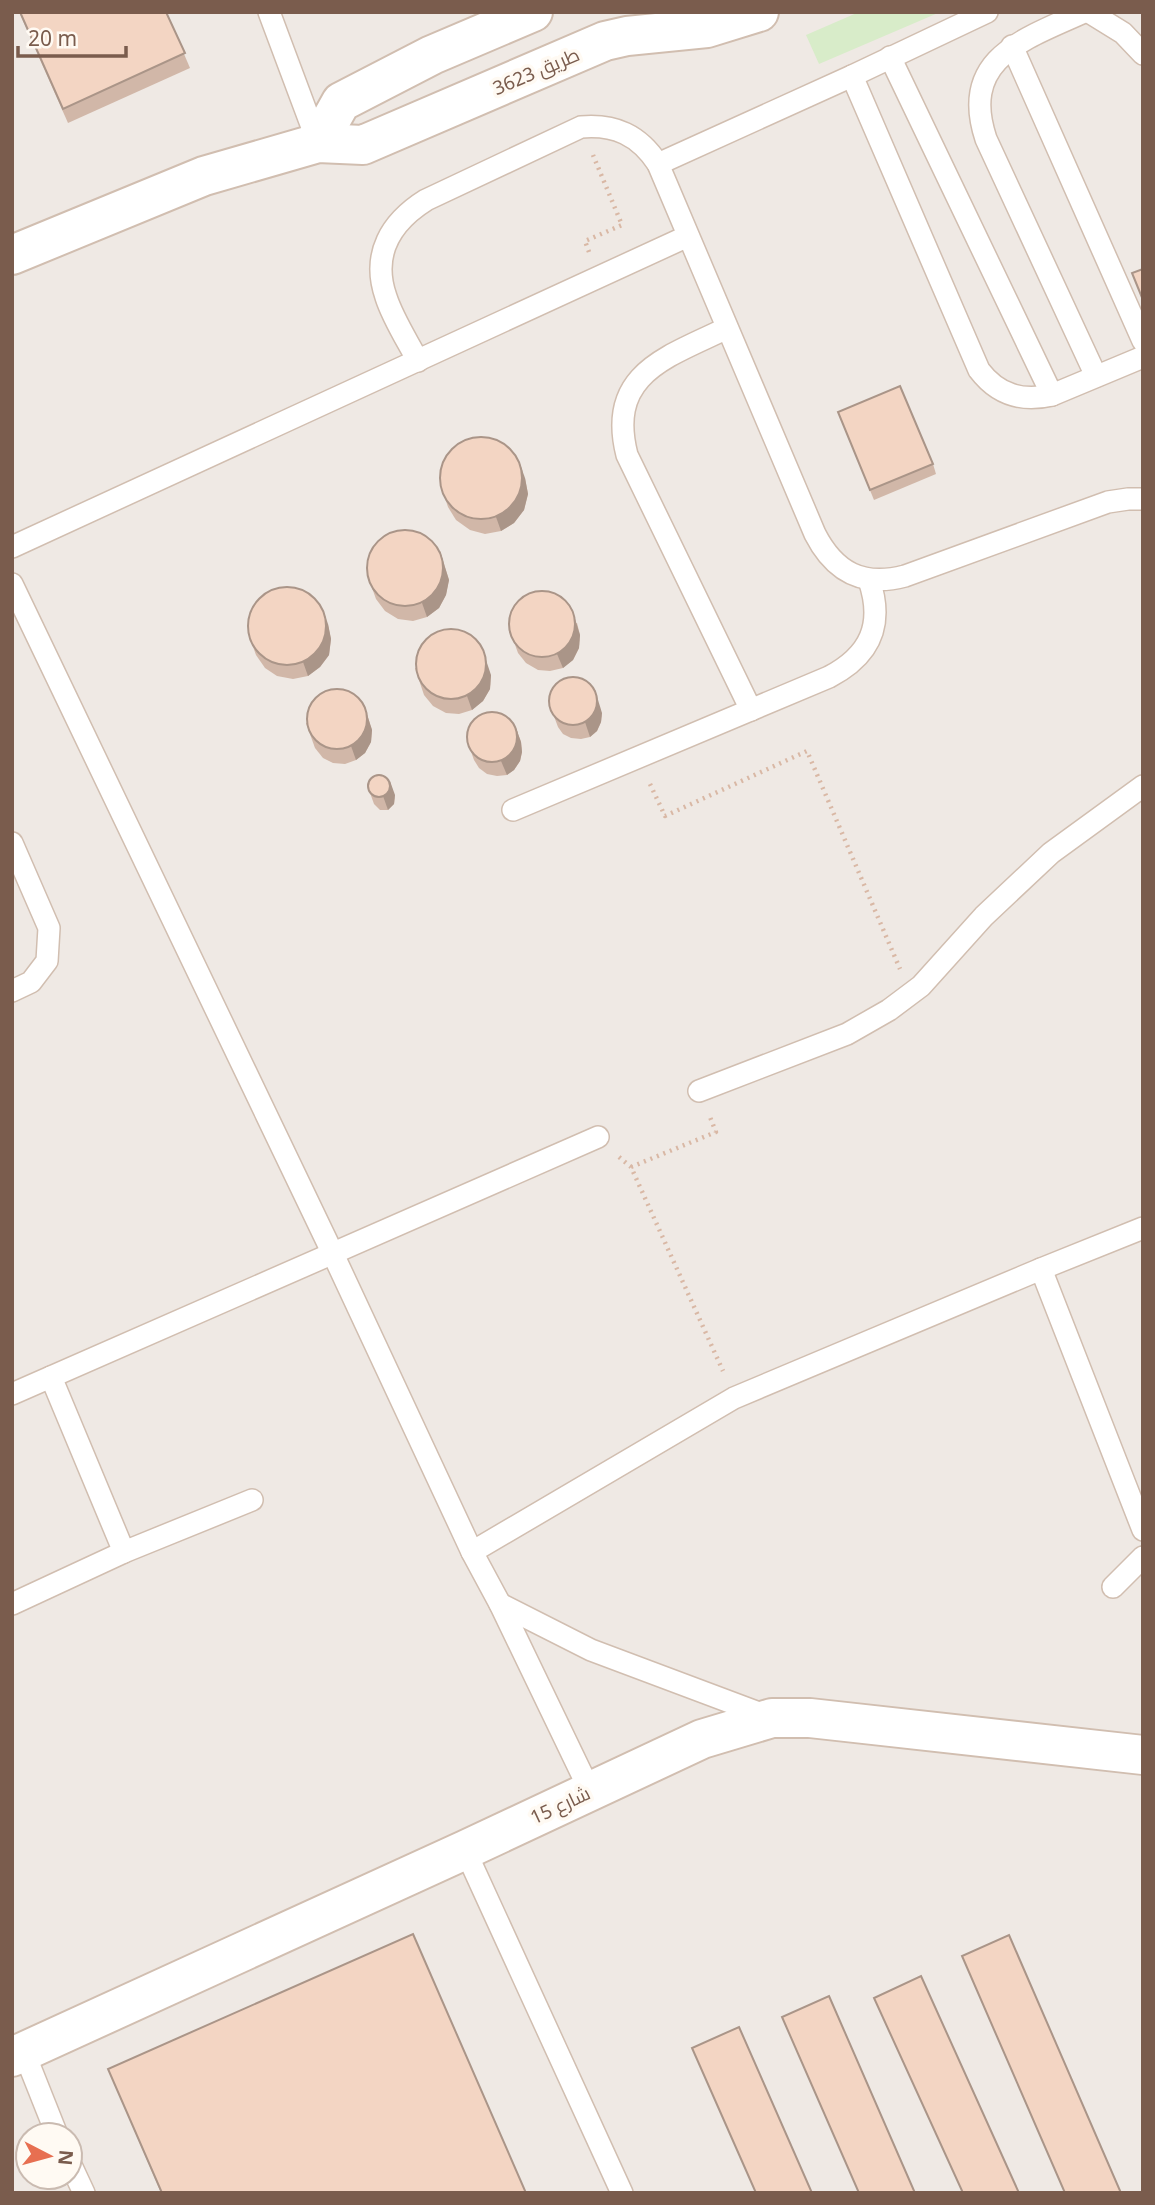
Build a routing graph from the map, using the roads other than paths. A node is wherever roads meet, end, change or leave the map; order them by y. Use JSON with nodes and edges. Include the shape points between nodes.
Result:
{"nodes":[{"id":1,"x":269,"y":12,"type":"edge"},
{"id":2,"x":533,"y":12,"type":"edge"},
{"id":3,"x":759,"y":12,"type":"edge"},
{"id":4,"x":987,"y":12,"type":"edge"},
{"id":5,"x":1086,"y":12,"type":"edge"},
{"id":6,"x":1012,"y":46,"type":"junction"},
{"id":7,"x":1143,"y":54,"type":"edge"},
{"id":8,"x":890,"y":57,"type":"junction"},
{"id":9,"x":852,"y":76,"type":"junction"},
{"id":10,"x":318,"y":143,"type":"junction"},
{"id":11,"x":658,"y":164,"type":"junction"},
{"id":12,"x":688,"y":236,"type":"junction"},
{"id":13,"x":12,"y":255,"type":"edge"},
{"id":14,"x":727,"y":328,"type":"junction"},
{"id":15,"x":1143,"y":341,"type":"edge"},
{"id":16,"x":1143,"y":357,"type":"edge"},
{"id":17,"x":418,"y":361,"type":"junction"},
{"id":18,"x":1096,"y":376,"type":"junction"},
{"id":19,"x":1052,"y":395,"type":"junction"},
{"id":20,"x":1143,"y":499,"type":"edge"},
{"id":21,"x":12,"y":547,"type":"edge"},
{"id":22,"x":869,"y":580,"type":"junction"},
{"id":23,"x":12,"y":584,"type":"edge"},
{"id":24,"x":751,"y":710,"type":"junction"},
{"id":25,"x":1143,"y":786,"type":"edge"},
{"id":26,"x":513,"y":810,"type":"dead end"},
{"id":27,"x":12,"y":843,"type":"edge"},
{"id":28,"x":12,"y":991,"type":"edge"},
{"id":29,"x":699,"y":1091,"type":"road end"},
{"id":30,"x":598,"y":1137,"type":"road end"},
{"id":31,"x":1143,"y":1228,"type":"edge"},
{"id":32,"x":333,"y":1254,"type":"junction"},
{"id":33,"x":1041,"y":1269,"type":"junction"},
{"id":34,"x":51,"y":1377,"type":"junction"},
{"id":35,"x":12,"y":1394,"type":"edge"},
{"id":36,"x":252,"y":1500,"type":"dead end"},
{"id":37,"x":1143,"y":1530,"type":"edge"},
{"id":38,"x":124,"y":1552,"type":"junction"},
{"id":39,"x":472,"y":1552,"type":"junction"},
{"id":40,"x":1143,"y":1557,"type":"edge"},
{"id":41,"x":1113,"y":1587,"type":"dead end"},
{"id":42,"x":12,"y":1604,"type":"edge"},
{"id":43,"x":500,"y":1604,"type":"junction"},
{"id":44,"x":772,"y":1718,"type":"junction"},
{"id":45,"x":1143,"y":1755,"type":"edge"},
{"id":46,"x":590,"y":1791,"type":"junction"},
{"id":47,"x":466,"y":1850,"type":"junction"},
{"id":48,"x":18,"y":2054,"type":"edge"},
{"id":49,"x":50,"y":2121,"type":"edge"},
{"id":50,"x":622,"y":2193,"type":"edge"}],
"edges":[{"from":1,"to":10,"type":"lane"},
{"from":2,"to":10,"type":"street","via":[[432,55],[341,102]]},
{"from":3,"to":10,"type":"street","name":"طريق 3623","via":[[707,28],[606,41],[363,145]]},
{"from":4,"to":8,"type":"lane"},
{"from":5,"to":6,"type":"lane"},
{"from":5,"to":7,"type":"lane","via":[[1123,33]]},
{"from":6,"to":15,"type":"lane"},
{"from":6,"to":18,"type":"lane","via":[[988,73],[979,105],[981,123]]},
{"from":8,"to":9,"type":"lane"},
{"from":8,"to":19,"type":"lane"},
{"from":9,"to":11,"type":"lane"},
{"from":9,"to":19,"type":"lane","via":[[979,370],[998,390],[1011,395]]},
{"from":10,"to":13,"type":"street","name":"طريق 3623","via":[[204,176]]},
{"from":11,"to":12,"type":"lane"},
{"from":11,"to":17,"type":"lane","via":[[626,132],[604,126],[581,127],[410,210],[387,240],[382,278],[386,297]]},
{"from":12,"to":14,"type":"lane"},
{"from":12,"to":17,"type":"lane"},
{"from":14,"to":22,"type":"lane","via":[[823,551],[851,574]]},
{"from":14,"to":24,"type":"lane","via":[[646,372],[626,401],[622,437]]},
{"from":16,"to":18,"type":"lane"},
{"from":17,"to":21,"type":"lane"},
{"from":18,"to":19,"type":"lane"},
{"from":20,"to":22,"type":"lane","via":[[1108,502],[905,576]]},
{"from":22,"to":24,"type":"lane","via":[[876,618],[861,654],[847,668]]},
{"from":23,"to":32,"type":"lane"},
{"from":24,"to":26,"type":"lane"},
{"from":25,"to":29,"type":"lane","via":[[1051,853],[911,994],[889,1010],[847,1034]]},
{"from":27,"to":28,"type":"lane","via":[[49,928],[47,961],[31,982]]},
{"from":30,"to":32,"type":"lane"},
{"from":31,"to":33,"type":"lane"},
{"from":32,"to":34,"type":"lane"},
{"from":32,"to":39,"type":"lane"},
{"from":33,"to":37,"type":"lane"},
{"from":33,"to":39,"type":"lane","via":[[734,1398]]},
{"from":34,"to":35,"type":"lane"},
{"from":34,"to":38,"type":"lane"},
{"from":36,"to":38,"type":"lane"},
{"from":38,"to":42,"type":"lane"},
{"from":39,"to":43,"type":"lane"},
{"from":40,"to":41,"type":"lane"},
{"from":43,"to":44,"type":"lane","via":[[591,1650]]},
{"from":43,"to":46,"type":"lane"},
{"from":44,"to":45,"type":"street","name":"شارع 15","via":[[810,1718]]},
{"from":44,"to":46,"type":"street","name":"شارع 15","via":[[702,1739]]},
{"from":46,"to":47,"type":"street","name":"شارع 15"},
{"from":47,"to":48,"type":"street","name":"شارع 15"},
{"from":47,"to":50,"type":"lane"},
{"from":48,"to":49,"type":"lane"}]}
